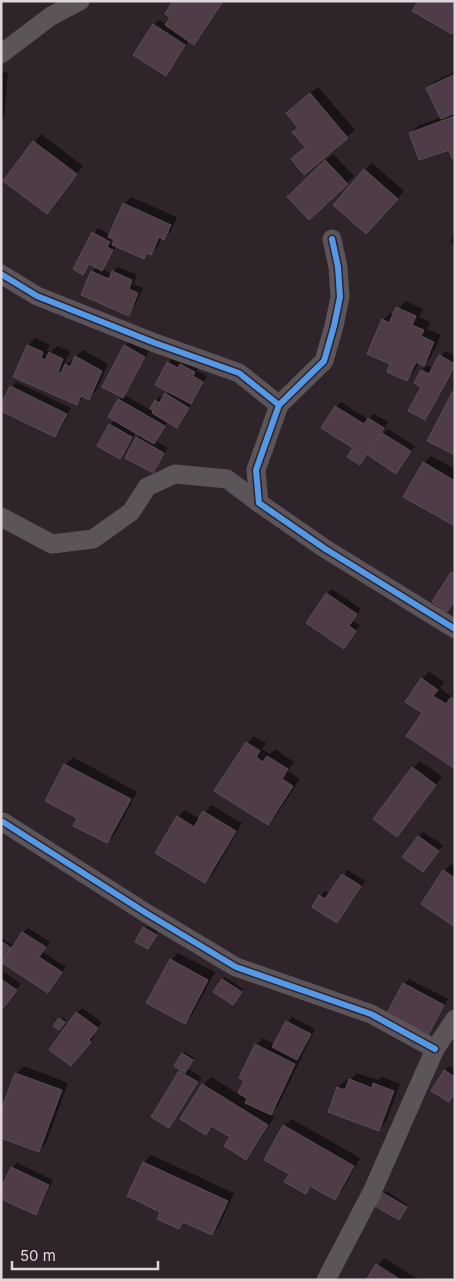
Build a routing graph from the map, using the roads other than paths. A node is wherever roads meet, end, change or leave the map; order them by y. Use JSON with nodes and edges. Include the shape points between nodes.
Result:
{"nodes":[{"id":1,"x":80,"y":1,"type":"edge"},
{"id":2,"x":1,"y":54,"type":"edge"},
{"id":3,"x":332,"y":239,"type":"dead end"},
{"id":4,"x":1,"y":274,"type":"edge"},
{"id":5,"x":279,"y":405,"type":"junction"},
{"id":6,"x":259,"y":502,"type":"junction"},
{"id":7,"x":1,"y":517,"type":"edge"},
{"id":8,"x":455,"y":629,"type":"edge"},
{"id":9,"x":3,"y":822,"type":"dead end"},
{"id":10,"x":455,"y":1019,"type":"edge"},
{"id":11,"x":435,"y":1049,"type":"junction"},
{"id":12,"x":326,"y":1280,"type":"edge"}],
"edges":[{"from":1,"to":2,"type":"street","via":[[52,16]]},
{"from":3,"to":5,"type":"street","via":[[340,298],[324,361]]},
{"from":4,"to":5,"type":"street","via":[[37,296],[238,373]]},
{"from":5,"to":6,"type":"street","via":[[256,470]]},
{"from":6,"to":7,"type":"street","via":[[226,478],[175,474],[148,487],[132,512],[93,540],[52,544]]},
{"from":6,"to":8,"type":"street","via":[[324,548]]},
{"from":9,"to":11,"type":"street","via":[[236,967],[371,1014]]},
{"from":10,"to":11,"type":"street"},
{"from":11,"to":12,"type":"street","via":[[372,1192]]}]}
